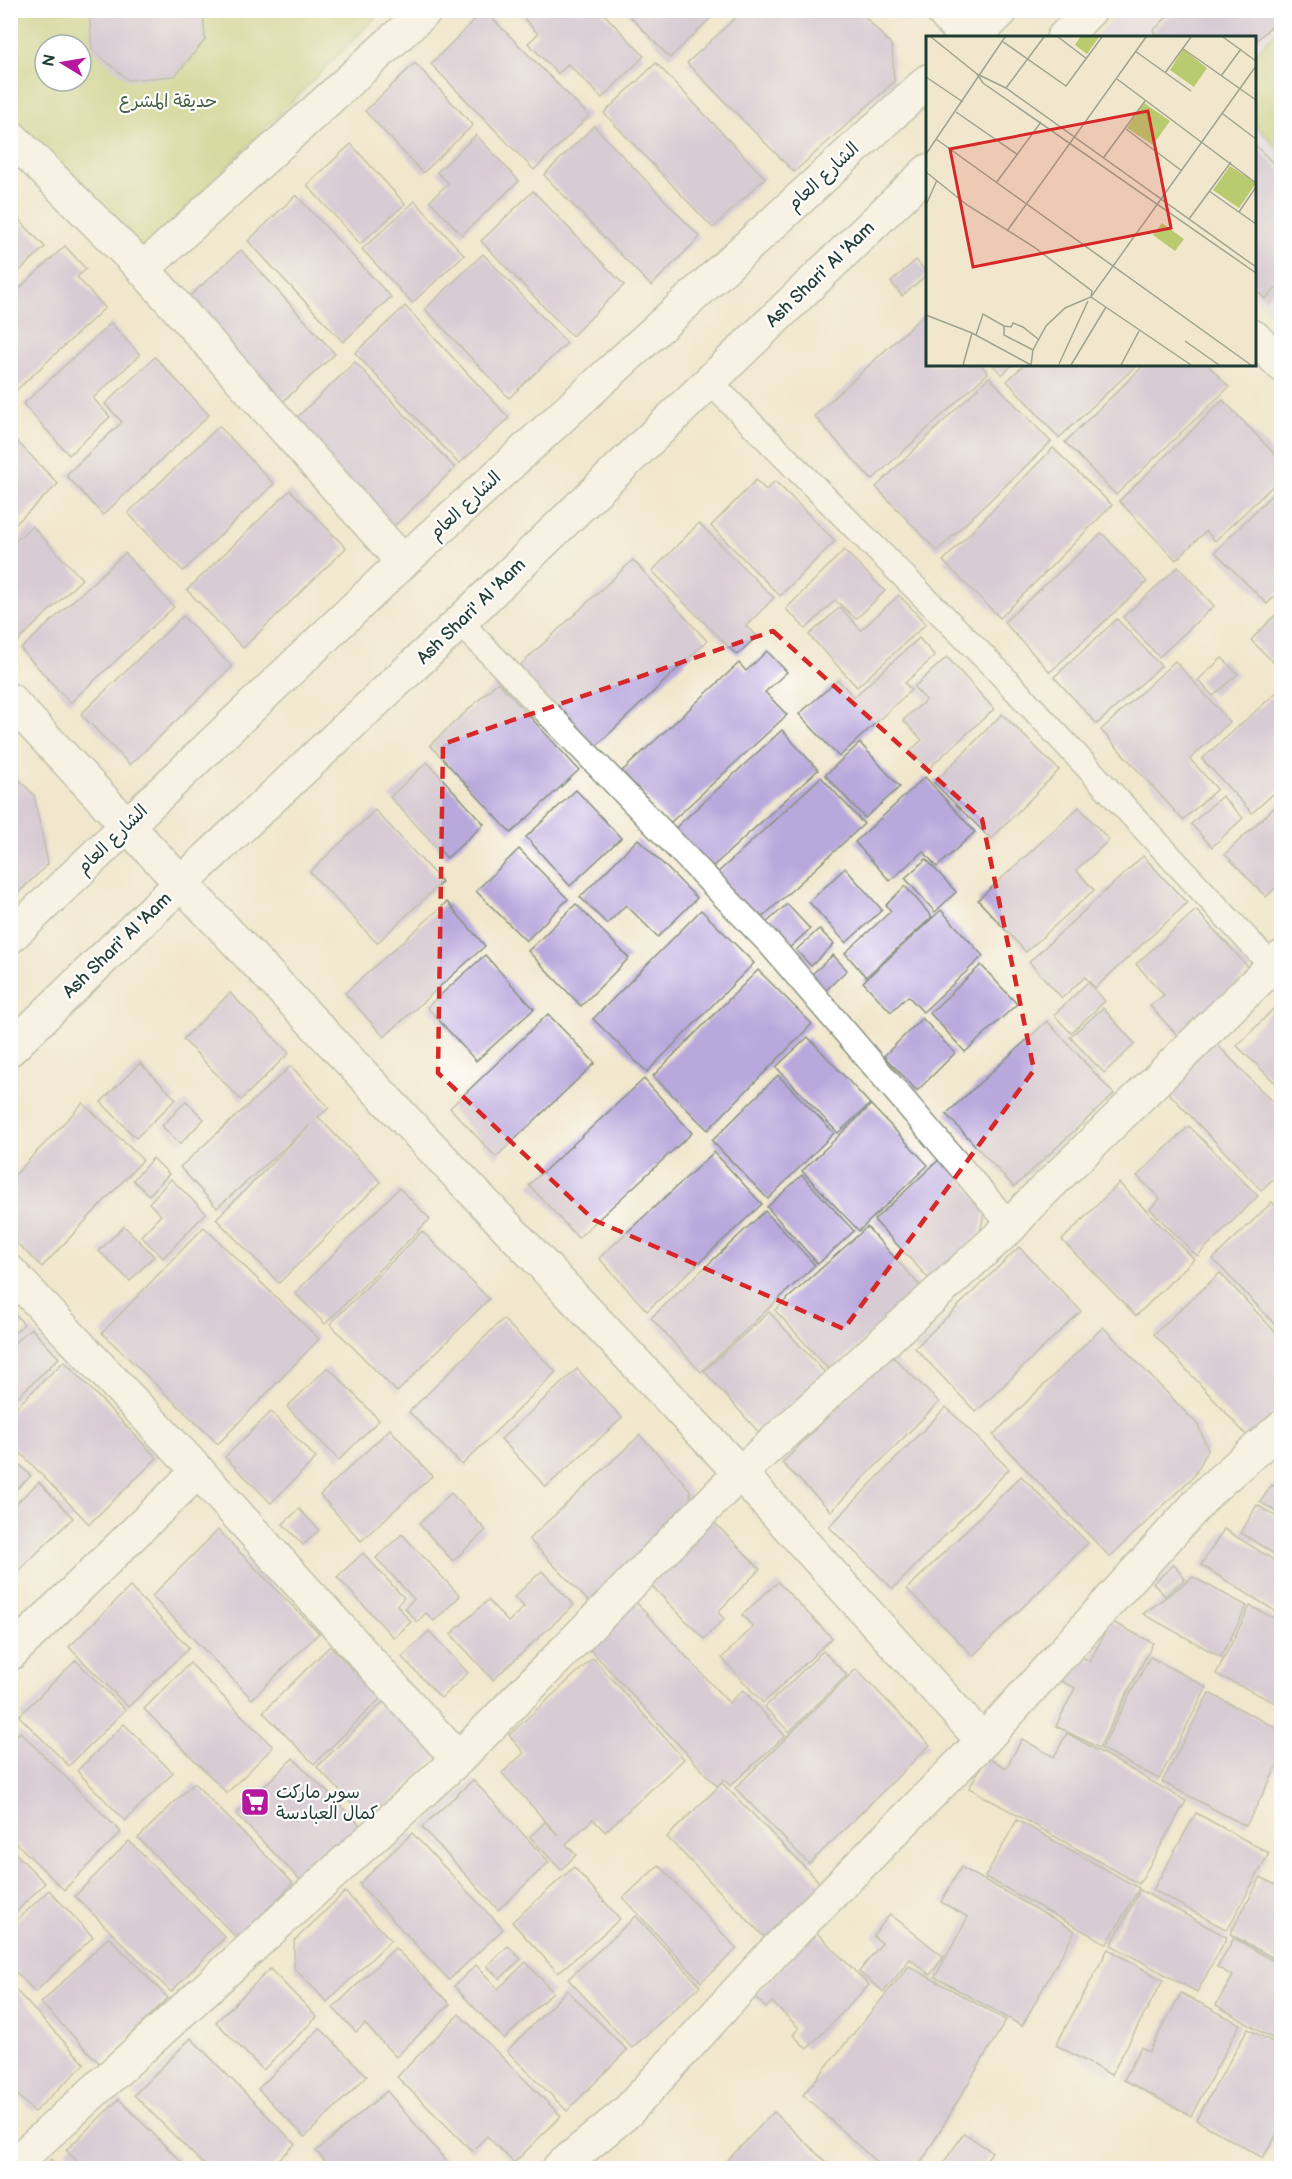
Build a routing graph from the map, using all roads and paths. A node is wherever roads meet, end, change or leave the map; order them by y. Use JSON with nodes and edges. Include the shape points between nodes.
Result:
{"nodes":[{"id":1,"x":426,"y":10,"type":"edge"},
{"id":2,"x":941,"y":10,"type":"edge"},
{"id":3,"x":1002,"y":10,"type":"edge"},
{"id":4,"x":1090,"y":10,"type":"edge"},
{"id":5,"x":965,"y":36,"type":"edge"},
{"id":6,"x":977,"y":36,"type":"edge"},
{"id":7,"x":1065,"y":36,"type":"edge"},
{"id":8,"x":926,"y":82,"type":"edge"},
{"id":9,"x":10,"y":136,"type":"edge"},
{"id":10,"x":926,"y":172,"type":"edge"},
{"id":11,"x":143,"y":269,"type":"junction"},
{"id":12,"x":1256,"y":339,"type":"edge"},
{"id":13,"x":1281,"y":365,"type":"edge"},
{"id":14,"x":709,"y":381,"type":"junction"},
{"id":15,"x":403,"y":562,"type":"junction"},
{"id":16,"x":460,"y":622,"type":"junction"},
{"id":17,"x":10,"y":700,"type":"edge"},
{"id":18,"x":128,"y":824,"type":"junction"},
{"id":19,"x":181,"y":883,"type":"junction"},
{"id":20,"x":10,"y":937,"type":"edge"},
{"id":21,"x":1277,"y":962,"type":"edge"},
{"id":22,"x":10,"y":1049,"type":"edge"},
{"id":23,"x":1011,"y":1226,"type":"junction"},
{"id":24,"x":10,"y":1272,"type":"edge"},
{"id":25,"x":1281,"y":1427,"type":"edge"},
{"id":26,"x":198,"y":1471,"type":"junction"},
{"id":27,"x":740,"y":1473,"type":"junction"},
{"id":28,"x":10,"y":1654,"type":"edge"},
{"id":29,"x":983,"y":1741,"type":"junction"},
{"id":30,"x":458,"y":1759,"type":"junction"},
{"id":31,"x":10,"y":2168,"type":"edge"},
{"id":32,"x":559,"y":2169,"type":"edge"}],
"edges":[{"from":1,"to":11,"type":"street"},
{"from":2,"to":5,"type":"street"},
{"from":3,"to":6,"type":"street"},
{"from":4,"to":7,"type":"street"},
{"from":8,"to":15,"type":"street","name":"الشارع العام"},
{"from":9,"to":11,"type":"street"},
{"from":10,"to":14,"type":"street","name":"Ash Shari' Al 'Aam"},
{"from":11,"to":15,"type":"street"},
{"from":12,"to":13,"type":"street"},
{"from":14,"to":16,"type":"street","name":"Ash Shari' Al 'Aam"},
{"from":14,"to":21,"type":"lane","via":[[997,670]]},
{"from":15,"to":18,"type":"street","name":"الشارع العام"},
{"from":16,"to":19,"type":"street","name":"Ash Shari' Al 'Aam"},
{"from":16,"to":23,"type":"lane","via":[[771,945]]},
{"from":17,"to":18,"type":"street"},
{"from":18,"to":19,"type":"street"},
{"from":18,"to":20,"type":"street","name":"الشارع العام"},
{"from":19,"to":22,"type":"street","name":"Ash Shari' Al 'Aam"},
{"from":19,"to":27,"type":"street"},
{"from":21,"to":23,"type":"street"},
{"from":23,"to":27,"type":"street"},
{"from":24,"to":26,"type":"street"},
{"from":25,"to":29,"type":"street","via":[[1211,1490]]},
{"from":26,"to":28,"type":"street"},
{"from":26,"to":30,"type":"street"},
{"from":27,"to":29,"type":"street"},
{"from":27,"to":30,"type":"street"},
{"from":29,"to":32,"type":"street","via":[[773,1953],[627,2112]]},
{"from":30,"to":31,"type":"street"}]}
